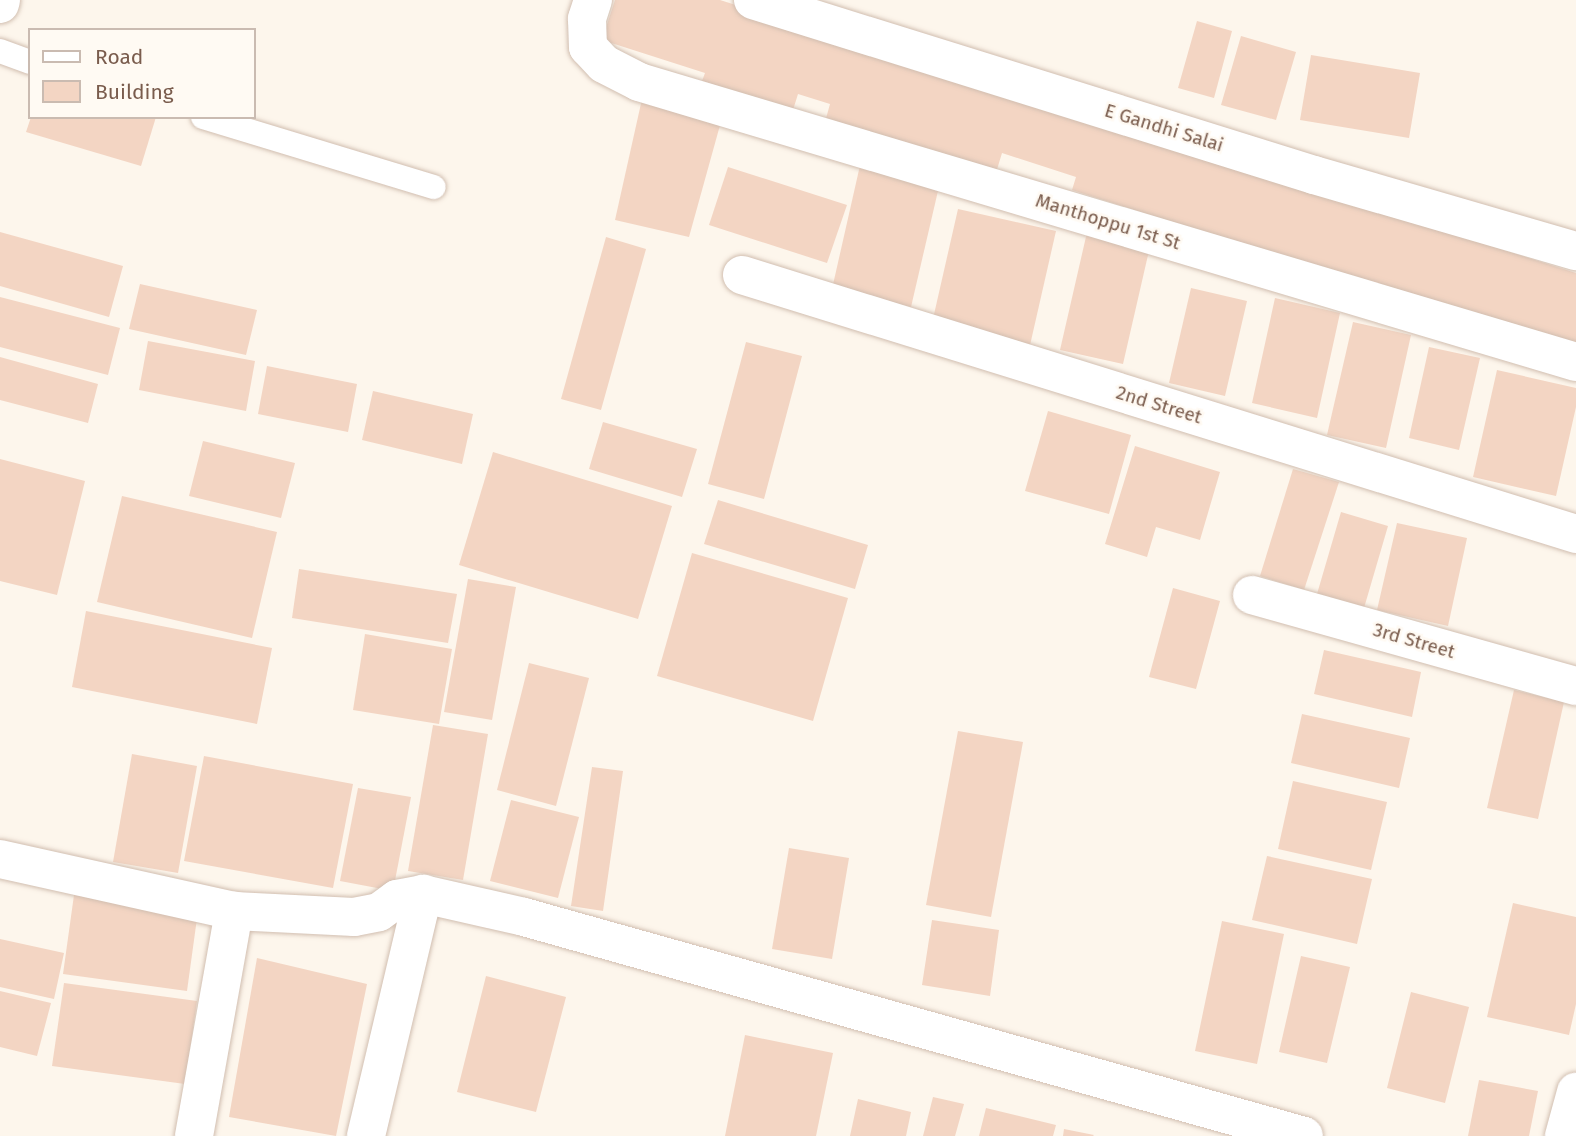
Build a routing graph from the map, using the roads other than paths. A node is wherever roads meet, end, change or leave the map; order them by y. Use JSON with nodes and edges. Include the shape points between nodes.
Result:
{"nodes":[{"id":1,"x":593,"y":0,"type":"edge"},
{"id":2,"x":753,"y":0,"type":"edge"},
{"id":3,"x":0,"y":51,"type":"edge"},
{"id":4,"x":28,"y":61,"type":"edge"},
{"id":5,"x":210,"y":119,"type":"edge"},
{"id":6,"x":434,"y":187,"type":"dead end"},
{"id":7,"x":1576,"y":251,"type":"edge"},
{"id":8,"x":742,"y":275,"type":"dead end"},
{"id":9,"x":1576,"y":362,"type":"edge"},
{"id":10,"x":1576,"y":534,"type":"edge"},
{"id":11,"x":1252,"y":595,"type":"dead end"},
{"id":12,"x":1576,"y":686,"type":"edge"},
{"id":13,"x":0,"y":859,"type":"edge"},
{"id":14,"x":423,"y":894,"type":"junction"},
{"id":15,"x":233,"y":911,"type":"junction"},
{"id":16,"x":1576,"y":1092,"type":"edge"},
{"id":17,"x":194,"y":1136,"type":"edge"},
{"id":18,"x":366,"y":1136,"type":"edge"},
{"id":19,"x":1304,"y":1136,"type":"edge"},
{"id":20,"x":1564,"y":1136,"type":"edge"}],
"edges":[{"from":1,"to":9,"type":"street","name":"Manthoppu 1st St","via":[[587,19],[588,47],[604,64],[639,82]]},
{"from":2,"to":7,"type":"street","name":"E Gandhi Salai","via":[[1314,175]]},
{"from":3,"to":4,"type":"lane"},
{"from":5,"to":6,"type":"lane"},
{"from":8,"to":10,"type":"street","name":"2nd Street"},
{"from":11,"to":12,"type":"street","name":"3rd Street"},
{"from":13,"to":15,"type":"street"},
{"from":14,"to":15,"type":"street","via":[[354,917]]},
{"from":14,"to":18,"type":"street"},
{"from":14,"to":19,"type":"street","via":[[524,917]]},
{"from":15,"to":17,"type":"street"},
{"from":16,"to":20,"type":"street"}]}
